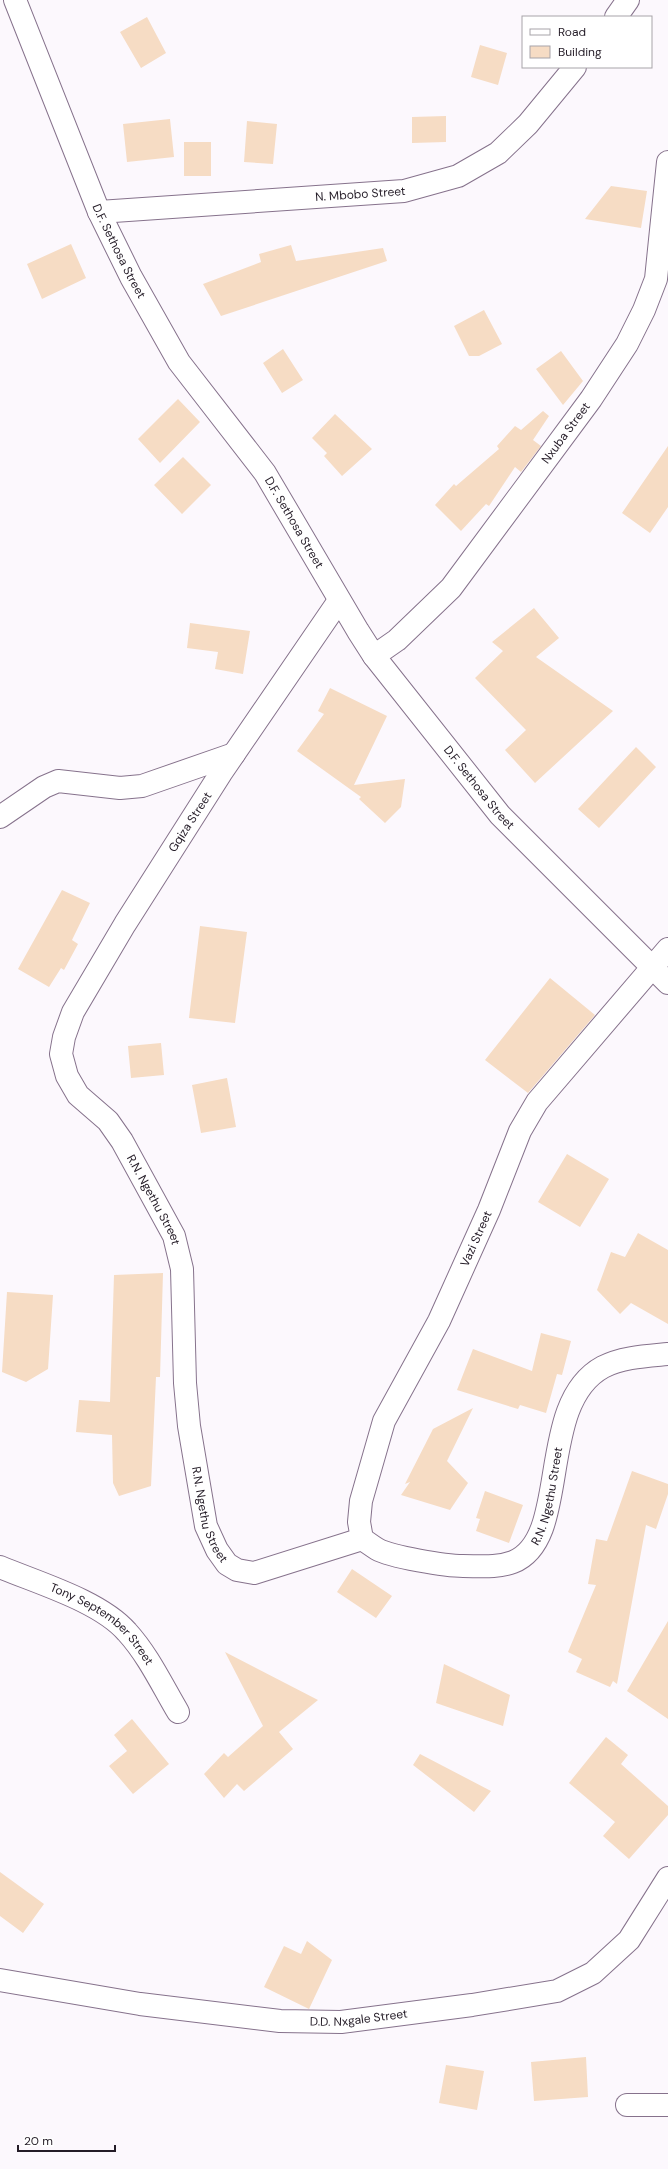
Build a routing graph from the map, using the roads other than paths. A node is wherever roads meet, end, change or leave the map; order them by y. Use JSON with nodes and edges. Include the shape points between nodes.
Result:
{"nodes":[{"id":1,"x":15,"y":0,"type":"edge"},
{"id":2,"x":628,"y":0,"type":"edge"},
{"id":3,"x":617,"y":16,"type":"edge"},
{"id":4,"x":574,"y":68,"type":"edge"},
{"id":5,"x":668,"y":162,"type":"edge"},
{"id":6,"x":99,"y":212,"type":"junction"},
{"id":7,"x":338,"y":602,"type":"junction"},
{"id":8,"x":374,"y":656,"type":"junction"},
{"id":9,"x":234,"y":754,"type":"junction"},
{"id":10,"x":0,"y":818,"type":"edge"},
{"id":11,"x":668,"y":949,"type":"edge"},
{"id":12,"x":651,"y":968,"type":"junction"},
{"id":13,"x":668,"y":983,"type":"edge"},
{"id":14,"x":62,"y":1054,"type":"joint"},
{"id":15,"x":668,"y":1354,"type":"edge"},
{"id":16,"x":362,"y":1539,"type":"junction"},
{"id":17,"x":0,"y":1566,"type":"edge"},
{"id":18,"x":178,"y":1712,"type":"dead end"},
{"id":19,"x":668,"y":1878,"type":"edge"},
{"id":20,"x":0,"y":1980,"type":"edge"},
{"id":21,"x":627,"y":2105,"type":"dead end"},
{"id":22,"x":668,"y":2105,"type":"edge"}],
"edges":[{"from":1,"to":6,"type":"street","name":"D.F. Sethosa Street"},
{"from":2,"to":3,"type":"street"},
{"from":4,"to":6,"type":"street","name":"N. Mbobo Street","via":[[528,124],[498,153],[458,176],[404,191]]},
{"from":5,"to":8,"type":"street","name":"Nxuba Street","via":[[656,279],[627,344],[591,399],[451,588],[397,640]]},
{"from":6,"to":7,"type":"street","name":"D.F. Sethosa Street","via":[[131,277],[179,362],[265,473]]},
{"from":7,"to":8,"type":"street","name":"D.F. Sethosa Street"},
{"from":7,"to":9,"type":"street","name":"Gqiza Street"},
{"from":8,"to":12,"type":"street","name":"D.F. Sethosa Street","via":[[500,815]]},
{"from":9,"to":10,"type":"street","via":[[142,786],[120,788],[58,781],[44,787]]},
{"from":9,"to":14,"type":"street","name":"Gqiza Street","via":[[125,924],[77,1006],[64,1037]]},
{"from":11,"to":12,"type":"street","name":"Vazi Street"},
{"from":12,"to":13,"type":"street","name":"D.F. Sethosa Street"},
{"from":12,"to":16,"type":"street","name":"Vazi Street","via":[[537,1102],[520,1131],[489,1210],[439,1321],[384,1421],[361,1501],[359,1522]]},
{"from":14,"to":16,"type":"street","name":"R.N. Ngethu Street","via":[[67,1076],[78,1095],[108,1121],[122,1141],[174,1236],[182,1269],[185,1383],[189,1426],[206,1526],[217,1550],[227,1564],[237,1570],[254,1573]]},
{"from":15,"to":16,"type":"street","name":"R.N. Ngethu Street","via":[[636,1357],[604,1366],[588,1378],[575,1396],[561,1430],[547,1512],[539,1537],[529,1552],[514,1561],[497,1566],[456,1566],[391,1554]]},
{"from":17,"to":18,"type":"street","name":"Tony September Street","via":[[91,1605],[109,1616],[127,1631]]},
{"from":19,"to":20,"type":"street","name":"D.D. Nxgale Street","via":[[629,1940],[593,1973],[557,1990],[472,2005],[341,2022],[280,2021],[140,2004]]},
{"from":21,"to":22,"type":"street"}]}
